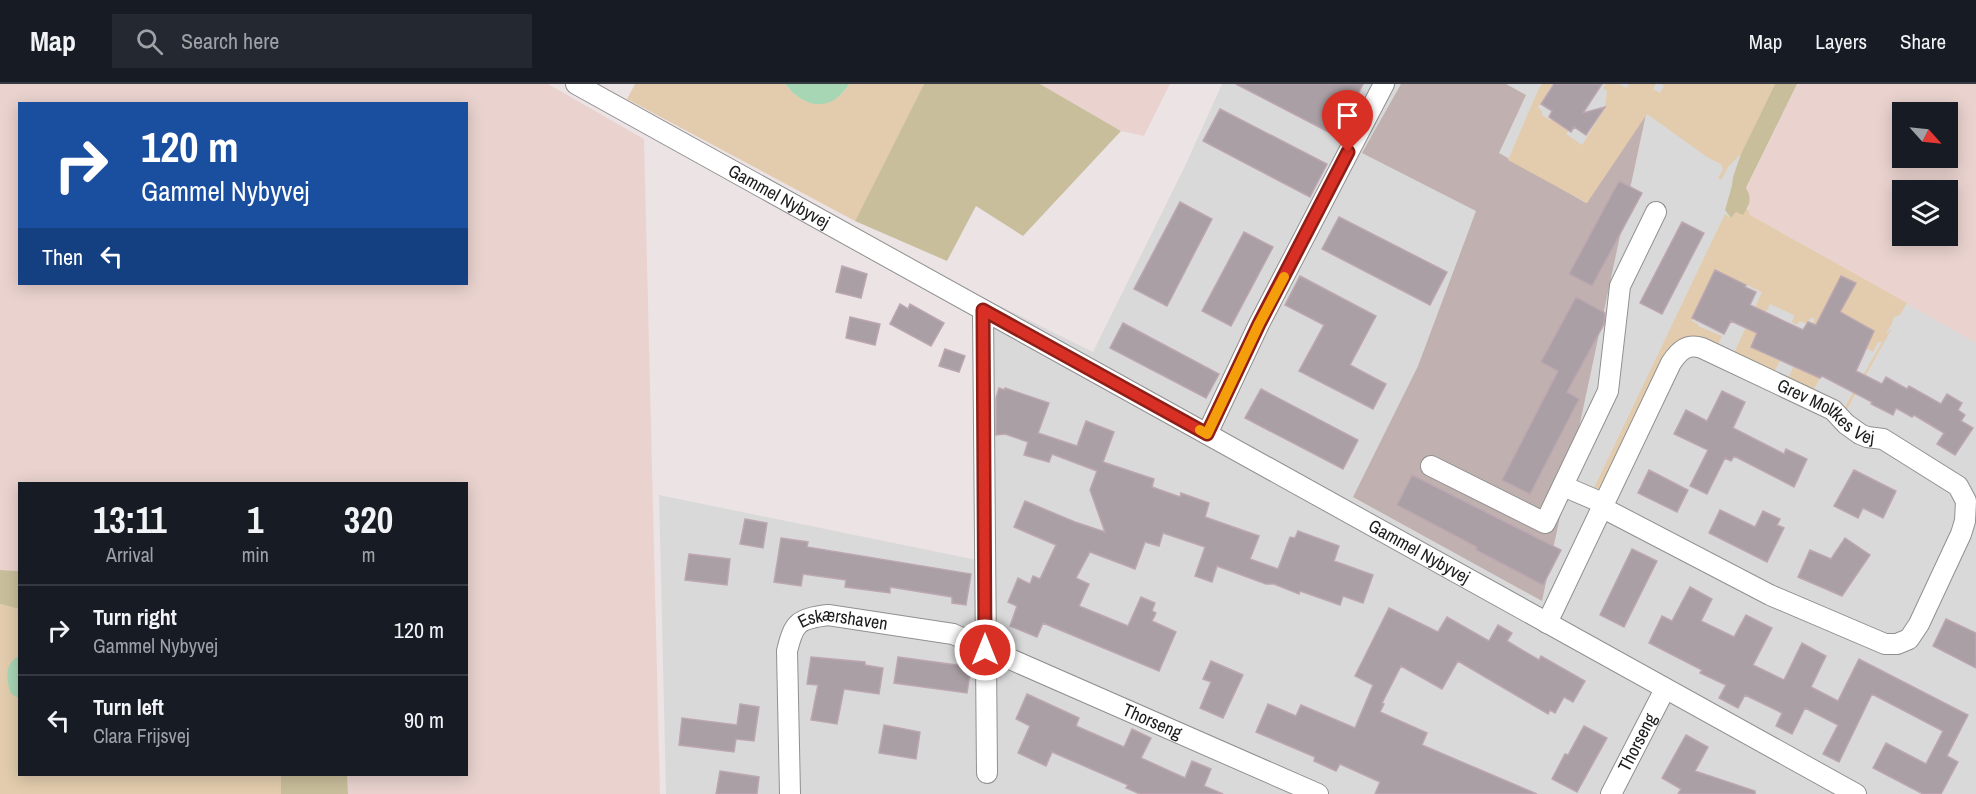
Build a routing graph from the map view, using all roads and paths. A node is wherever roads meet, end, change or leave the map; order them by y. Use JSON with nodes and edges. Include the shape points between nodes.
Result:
{"nodes":[{"id":1,"x":576,"y":84,"type":"edge"},
{"id":2,"x":1384,"y":84,"type":"edge"},
{"id":3,"x":1656,"y":212,"type":"dead end"},
{"id":4,"x":983,"y":310,"type":"junction"},
{"id":5,"x":1207,"y":434,"type":"junction"},
{"id":6,"x":1431,"y":466,"type":"dead end"},
{"id":7,"x":1563,"y":486,"type":"junction"},
{"id":8,"x":1604,"y":506,"type":"junction"},
{"id":9,"x":1547,"y":623,"type":"junction"},
{"id":10,"x":985,"y":650,"type":"junction"},
{"id":11,"x":1665,"y":689,"type":"junction"},
{"id":12,"x":987,"y":773,"type":"dead end"},
{"id":13,"x":790,"y":794,"type":"edge"},
{"id":14,"x":1318,"y":794,"type":"edge"},
{"id":15,"x":1611,"y":794,"type":"edge"},
{"id":16,"x":1856,"y":794,"type":"edge"}],
"edges":[{"from":1,"to":4,"type":"street","name":"Gammel Nybyvej"},
{"from":2,"to":5,"type":"street","via":[[1259,324]]},
{"from":3,"to":7,"type":"street","via":[[1620,286],[1608,391]]},
{"from":4,"to":5,"type":"street","name":"Gammel Nybyvej"},
{"from":4,"to":10,"type":"street"},
{"from":5,"to":9,"type":"street","name":"Gammel Nybyvej"},
{"from":6,"to":7,"type":"street","via":[[1545,523]]},
{"from":7,"to":8,"type":"street","name":"Grev Moltkes Vej"},
{"from":8,"to":8,"type":"street","name":"Grev Moltkes Vej","via":[[1671,363],[1691,346],[1833,410],[1867,437],[1883,439],[1958,486],[1967,510],[1961,534],[1919,624],[1909,639],[1885,644],[1770,595]]},
{"from":8,"to":9,"type":"street","name":"Grev Moltkes Vej"},
{"from":9,"to":11,"type":"street","name":"Gammel Nybyvej"},
{"from":10,"to":12,"type":"street"},
{"from":10,"to":13,"type":"street","name":"Eskærshaven","via":[[953,634],[828,615],[807,618],[792,630],[787,651]]},
{"from":10,"to":14,"type":"street","name":"Thorseng"},
{"from":11,"to":15,"type":"street","name":"Thorseng"},
{"from":11,"to":16,"type":"street","name":"Gammel Nybyvej"}]}
